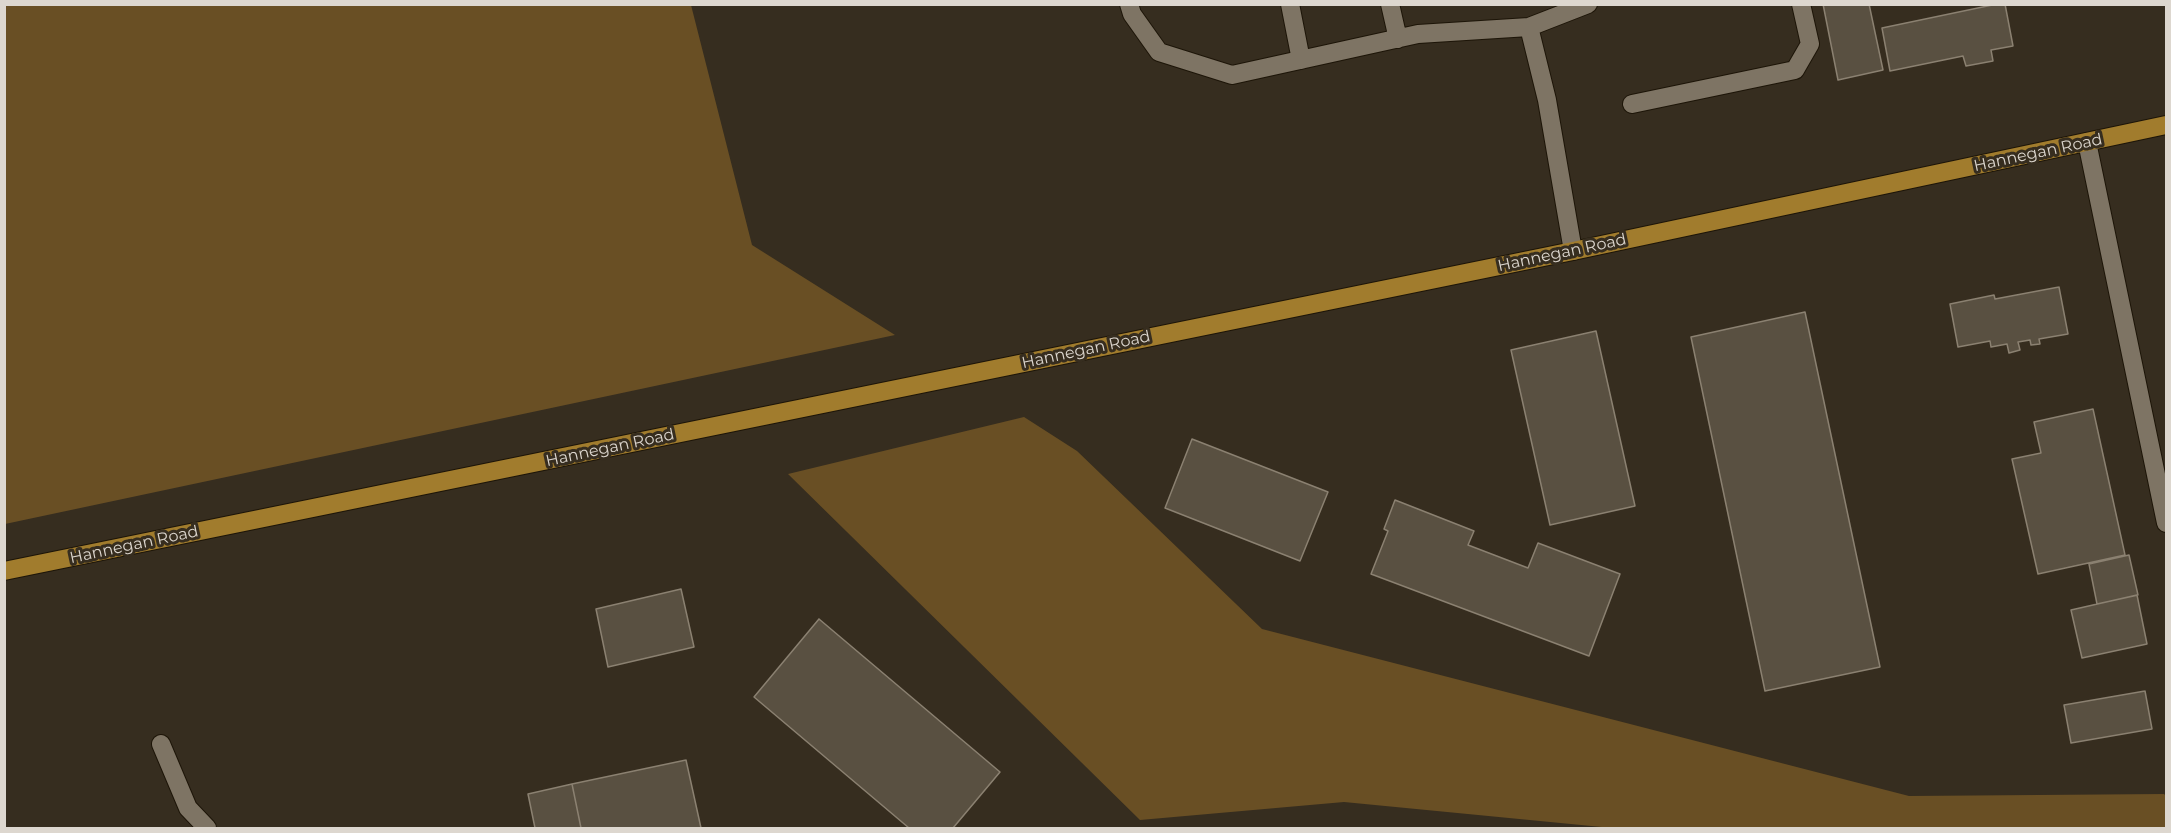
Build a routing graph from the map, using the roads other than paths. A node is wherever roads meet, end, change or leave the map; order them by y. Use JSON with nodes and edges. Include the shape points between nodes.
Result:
{"nodes":[{"id":1,"x":1129,"y":4,"type":"edge"},
{"id":2,"x":1290,"y":4,"type":"edge"},
{"id":3,"x":1390,"y":4,"type":"edge"},
{"id":4,"x":1588,"y":4,"type":"edge"},
{"id":5,"x":1801,"y":4,"type":"edge"},
{"id":6,"x":1529,"y":27,"type":"junction"},
{"id":7,"x":1398,"y":39,"type":"junction"},
{"id":8,"x":1301,"y":60,"type":"junction"},
{"id":9,"x":1632,"y":104,"type":"dead end"},
{"id":10,"x":2166,"y":125,"type":"edge"},
{"id":11,"x":2087,"y":142,"type":"junction"},
{"id":12,"x":1573,"y":251,"type":"junction"},
{"id":13,"x":2166,"y":523,"type":"edge"},
{"id":14,"x":4,"y":572,"type":"edge"},
{"id":15,"x":161,"y":744,"type":"dead end"},
{"id":16,"x":207,"y":828,"type":"edge"}],
"edges":[{"from":1,"to":8,"type":"lane","via":[[1159,52],[1232,75]]},
{"from":2,"to":8,"type":"lane"},
{"from":3,"to":7,"type":"lane"},
{"from":4,"to":6,"type":"lane"},
{"from":5,"to":9,"type":"lane","via":[[1810,44],[1795,70]]},
{"from":6,"to":7,"type":"lane","via":[[1418,34]]},
{"from":6,"to":12,"type":"lane"},
{"from":7,"to":8,"type":"lane"},
{"from":10,"to":11,"type":"main road","name":"Hannegan Road"},
{"from":11,"to":12,"type":"main road","name":"Hannegan Road"},
{"from":11,"to":13,"type":"lane"},
{"from":12,"to":14,"type":"main road","name":"Hannegan Road"},
{"from":15,"to":16,"type":"lane","via":[[188,808]]}]}
